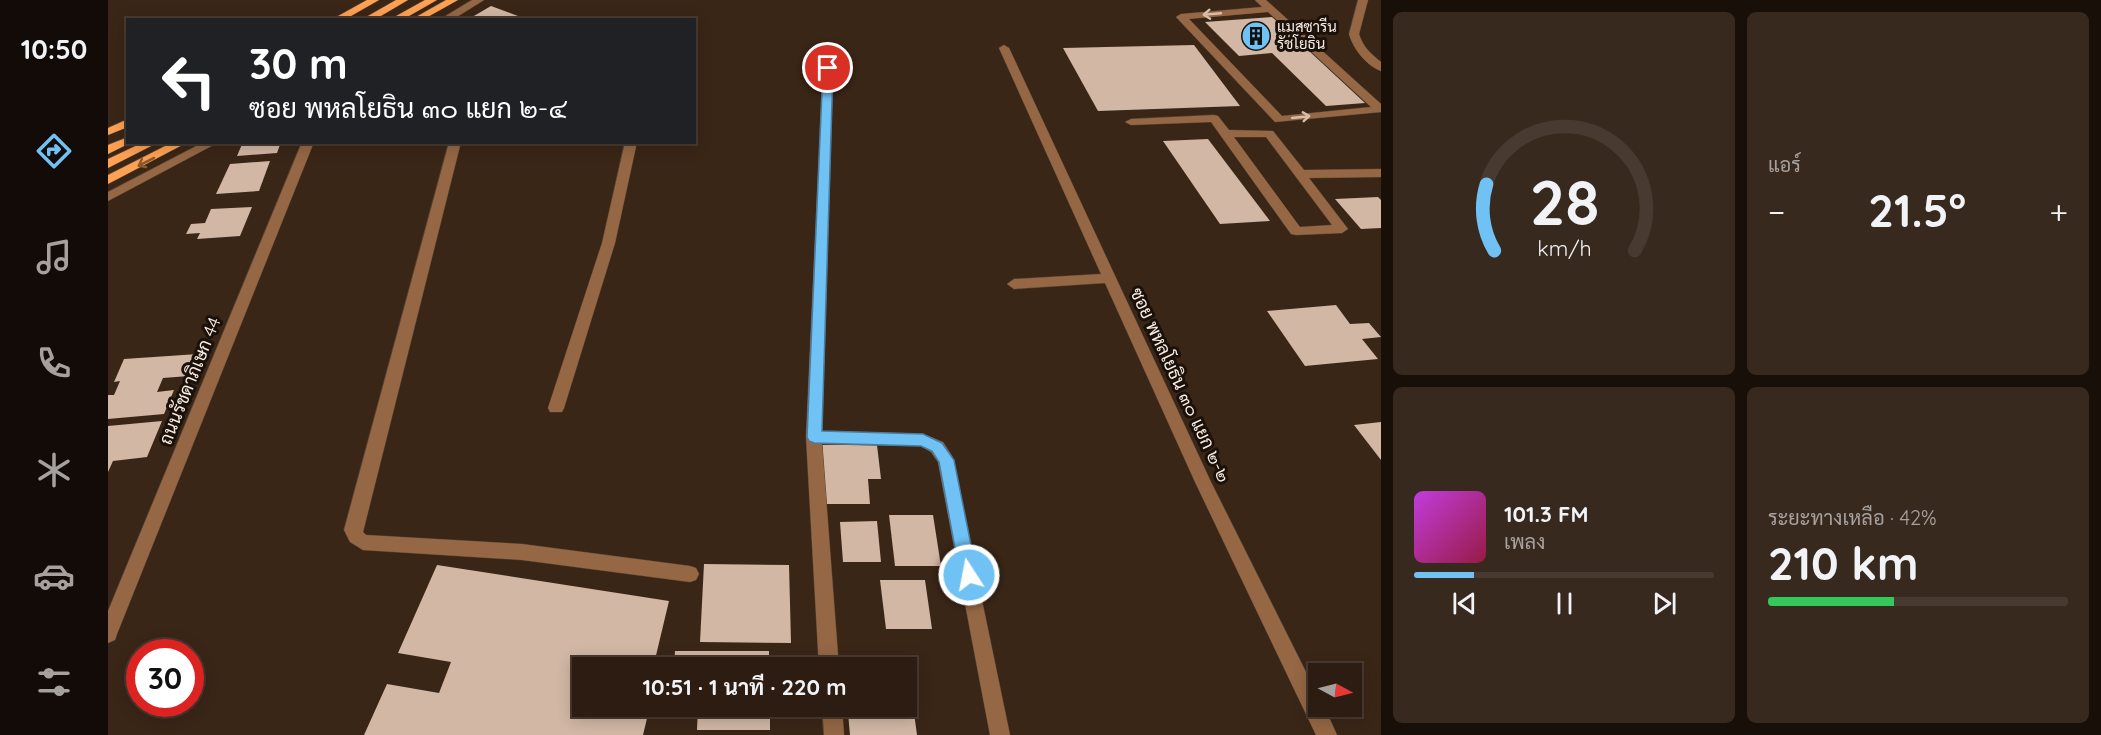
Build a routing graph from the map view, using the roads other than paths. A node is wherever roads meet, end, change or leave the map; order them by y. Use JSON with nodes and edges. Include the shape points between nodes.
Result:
{"nodes":[{"id":1,"x":374,"y":0,"type":"edge"},
{"id":2,"x":403,"y":0,"type":"edge"},
{"id":3,"x":432,"y":0,"type":"edge"},
{"id":4,"x":453,"y":0,"type":"edge"},
{"id":5,"x":479,"y":0,"type":"edge"},
{"id":6,"x":1260,"y":0,"type":"edge"},
{"id":7,"x":1364,"y":0,"type":"edge"},
{"id":8,"x":1270,"y":9,"type":"junction"},
{"id":9,"x":340,"y":18,"type":"edge"},
{"id":10,"x":370,"y":18,"type":"edge"},
{"id":11,"x":398,"y":18,"type":"edge"},
{"id":12,"x":420,"y":18,"type":"edge"},
{"id":13,"x":448,"y":18,"type":"edge"},
{"id":14,"x":829,"y":45,"type":"dead end"},
{"id":15,"x":1004,"y":48,"type":"dead end"},
{"id":16,"x":1381,"y":68,"type":"edge"},
{"id":17,"x":1131,"y":122,"type":"dead end"},
{"id":18,"x":126,"y":123,"type":"edge"},
{"id":19,"x":108,"y":132,"type":"edge"},
{"id":20,"x":1226,"y":134,"type":"junction"},
{"id":21,"x":126,"y":141,"type":"edge"},
{"id":22,"x":150,"y":144,"type":"edge"},
{"id":23,"x":179,"y":144,"type":"edge"},
{"id":24,"x":210,"y":144,"type":"edge"},
{"id":25,"x":307,"y":144,"type":"edge"},
{"id":26,"x":454,"y":144,"type":"edge"},
{"id":27,"x":632,"y":144,"type":"edge"},
{"id":28,"x":108,"y":150,"type":"edge"},
{"id":29,"x":108,"y":164,"type":"edge"},
{"id":30,"x":1381,"y":173,"type":"edge"},
{"id":31,"x":1300,"y":174,"type":"junction"},
{"id":32,"x":108,"y":180,"type":"edge"},
{"id":33,"x":108,"y":197,"type":"edge"},
{"id":34,"x":1109,"y":278,"type":"junction"},
{"id":35,"x":1014,"y":284,"type":"dead end"},
{"id":36,"x":556,"y":408,"type":"dead end"},
{"id":37,"x":814,"y":437,"type":"junction"},
{"id":38,"x":690,"y":574,"type":"dead end"},
{"id":39,"x":108,"y":634,"type":"edge"},
{"id":40,"x":828,"y":657,"type":"edge"},
{"id":41,"x":833,"y":717,"type":"edge"},
{"id":42,"x":834,"y":735,"type":"edge"},
{"id":43,"x":1000,"y":735,"type":"edge"},
{"id":44,"x":1327,"y":735,"type":"edge"}],
"edges":[{"from":1,"to":9,"type":"main road"},
{"from":2,"to":10,"type":"main road"},
{"from":3,"to":11,"type":"main road"},
{"from":4,"to":12,"type":"main road"},
{"from":5,"to":13,"type":"street"},
{"from":6,"to":8,"type":"street"},
{"from":7,"to":16,"type":"street","via":[[1355,39]]},
{"from":8,"to":8,"type":"street","one_way":true,"via":[[1181,17],[1279,120],[1380,109]]},
{"from":14,"to":37,"type":"street"},
{"from":15,"to":34,"type":"street","name":"ซอย พหลโยธิน ๓๐ แยก ๒-๒"},
{"from":17,"to":20,"type":"street","via":[[1214,118]]},
{"from":18,"to":19,"type":"main road"},
{"from":20,"to":31,"type":"street","via":[[1269,133]]},
{"from":20,"to":31,"type":"street","via":[[1296,231],[1342,229]]},
{"from":21,"to":28,"type":"main road"},
{"from":22,"to":29,"type":"main road"},
{"from":23,"to":32,"type":"main road","one_way":true},
{"from":24,"to":33,"type":"street"},
{"from":25,"to":39,"type":"street","name":"ถนนรัชดาภิเษก 44"},
{"from":26,"to":38,"type":"street","via":[[353,530],[356,537],[363,542],[522,552]]},
{"from":27,"to":36,"type":"street","via":[[598,282]]},
{"from":30,"to":31,"type":"street"},
{"from":34,"to":35,"type":"street"},
{"from":34,"to":44,"type":"street","name":"ซอย พหลโยธิน ๓๐ แยก ๒-๒"},
{"from":37,"to":40,"type":"street"},
{"from":37,"to":43,"type":"street","via":[[923,440],[937,447],[946,460]]},
{"from":41,"to":42,"type":"street"}]}
